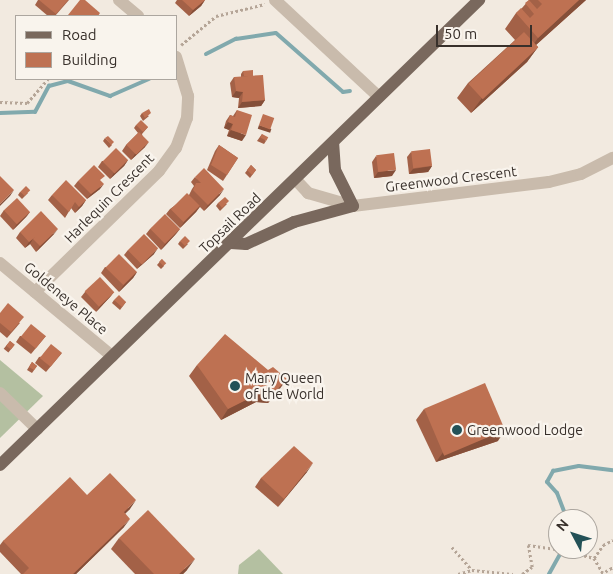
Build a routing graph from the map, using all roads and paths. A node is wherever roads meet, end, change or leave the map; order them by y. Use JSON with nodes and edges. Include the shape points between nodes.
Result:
{"nodes":[{"id":1,"x":119,"y":0,"type":"edge"},
{"id":2,"x":479,"y":0,"type":"edge"},
{"id":3,"x":276,"y":1,"type":"edge"},
{"id":4,"x":137,"y":15,"type":"edge"},
{"id":5,"x":178,"y":51,"type":"edge"},
{"id":6,"x":47,"y":80,"type":"edge"},
{"id":7,"x":379,"y":97,"type":"junction"},
{"id":8,"x":0,"y":102,"type":"edge"},
{"id":9,"x":333,"y":143,"type":"junction"},
{"id":10,"x":613,"y":158,"type":"edge"},
{"id":11,"x":296,"y":180,"type":"junction"},
{"id":12,"x":353,"y":206,"type":"junction"},
{"id":13,"x":230,"y":243,"type":"junction"},
{"id":14,"x":0,"y":263,"type":"edge"},
{"id":15,"x":35,"y":292,"type":"junction"},
{"id":16,"x":112,"y":356,"type":"junction"},
{"id":17,"x":0,"y":393,"type":"edge"},
{"id":18,"x":37,"y":429,"type":"junction"},
{"id":19,"x":0,"y":465,"type":"edge"},
{"id":20,"x":613,"y":540,"type":"edge"},
{"id":21,"x":452,"y":547,"type":"dead end"},
{"id":22,"x":548,"y":548,"type":"edge"},
{"id":23,"x":598,"y":552,"type":"edge"},
{"id":24,"x":595,"y":559,"type":"edge"},
{"id":25,"x":613,"y":567,"type":"edge"},
{"id":26,"x":472,"y":570,"type":"junction"},
{"id":27,"x":602,"y":573,"type":"edge"},
{"id":28,"x":458,"y":574,"type":"edge"},
{"id":29,"x":513,"y":574,"type":"edge"},
{"id":30,"x":522,"y":574,"type":"edge"}],
"edges":[{"from":1,"to":4,"type":"street"},
{"from":2,"to":7,"type":"main road","name":"Topsail Road"},
{"from":3,"to":5,"type":"path","via":[[216,16]]},
{"from":3,"to":7,"type":"street"},
{"from":5,"to":15,"type":"street","name":"Harlequin Crescent","via":[[188,107],[184,129],[171,156]]},
{"from":6,"to":8,"type":"path","via":[[27,104]]},
{"from":7,"to":9,"type":"main road","name":"Topsail Road"},
{"from":9,"to":11,"type":"main road","name":"Topsail Road"},
{"from":9,"to":12,"type":"main road","via":[[335,170]]},
{"from":10,"to":12,"type":"street","name":"Greenwood Crescent","via":[[581,174],[549,182]]},
{"from":11,"to":12,"type":"street","name":"Greenwood Crescent","via":[[308,193]]},
{"from":11,"to":13,"type":"main road","name":"Topsail Road"},
{"from":12,"to":13,"type":"main road","via":[[294,222],[246,244]]},
{"from":13,"to":16,"type":"main road","name":"Topsail Road"},
{"from":14,"to":15,"type":"street","name":"Goldeneye Place"},
{"from":15,"to":16,"type":"street","name":"Goldeneye Place"},
{"from":16,"to":18,"type":"main road","name":"Topsail Road"},
{"from":17,"to":18,"type":"street"},
{"from":18,"to":19,"type":"main road","name":"Topsail Road"},
{"from":20,"to":23,"type":"path","via":[[602,545]]},
{"from":21,"to":26,"type":"path"},
{"from":22,"to":30,"type":"path","via":[[528,545],[532,567]]},
{"from":24,"to":27,"type":"path"},
{"from":25,"to":27,"type":"path"},
{"from":26,"to":28,"type":"path"},
{"from":26,"to":29,"type":"path"}]}
